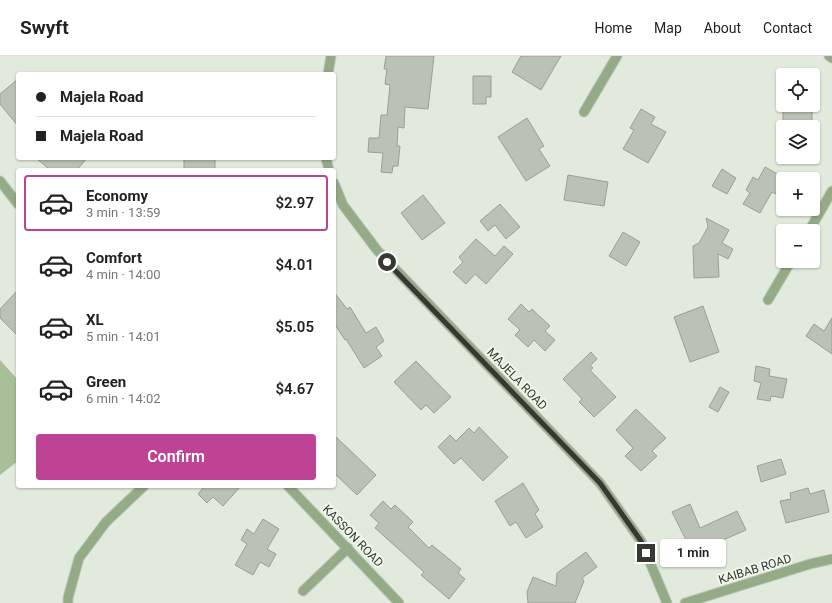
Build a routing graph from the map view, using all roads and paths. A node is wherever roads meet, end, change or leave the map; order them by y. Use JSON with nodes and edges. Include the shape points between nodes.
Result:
{"nodes":[{"id":1,"x":331,"y":56,"type":"edge"},
{"id":2,"x":617,"y":56,"type":"edge"},
{"id":3,"x":829,"y":56,"type":"edge"},
{"id":4,"x":832,"y":58,"type":"edge"},
{"id":5,"x":328,"y":72,"type":"edge"},
{"id":6,"x":584,"y":112,"type":"dead end"},
{"id":7,"x":0,"y":181,"type":"edge"},
{"id":8,"x":336,"y":188,"type":"edge"},
{"id":9,"x":832,"y":191,"type":"edge"},
{"id":10,"x":16,"y":201,"type":"edge"},
{"id":11,"x":813,"y":224,"type":"edge"},
{"id":12,"x":787,"y":268,"type":"edge"},
{"id":13,"x":768,"y":300,"type":"dead end"},
{"id":14,"x":142,"y":488,"type":"edge"},
{"id":15,"x":290,"y":488,"type":"edge"},
{"id":16,"x":348,"y":548,"type":"junction"},
{"id":17,"x":832,"y":559,"type":"edge"},
{"id":18,"x":303,"y":591,"type":"dead end"},
{"id":19,"x":68,"y":603,"type":"edge"},
{"id":20,"x":399,"y":603,"type":"edge"},
{"id":21,"x":667,"y":603,"type":"edge"},
{"id":22,"x":685,"y":603,"type":"edge"}],
"edges":[{"from":1,"to":5,"type":"street"},
{"from":2,"to":6,"type":"street"},
{"from":3,"to":4,"type":"street"},
{"from":7,"to":10,"type":"street"},
{"from":8,"to":21,"type":"street","name":"MAJELA ROAD","via":[[343,205],[377,250],[600,483],[641,541]]},
{"from":9,"to":11,"type":"street"},
{"from":12,"to":13,"type":"street"},
{"from":14,"to":19,"type":"street","via":[[106,522],[79,558]]},
{"from":15,"to":16,"type":"street","name":"KASSON ROAD"},
{"from":16,"to":18,"type":"street"},
{"from":16,"to":20,"type":"street","name":"KASSON ROAD"},
{"from":17,"to":22,"type":"street","name":"KAIBAB ROAD"}]}
